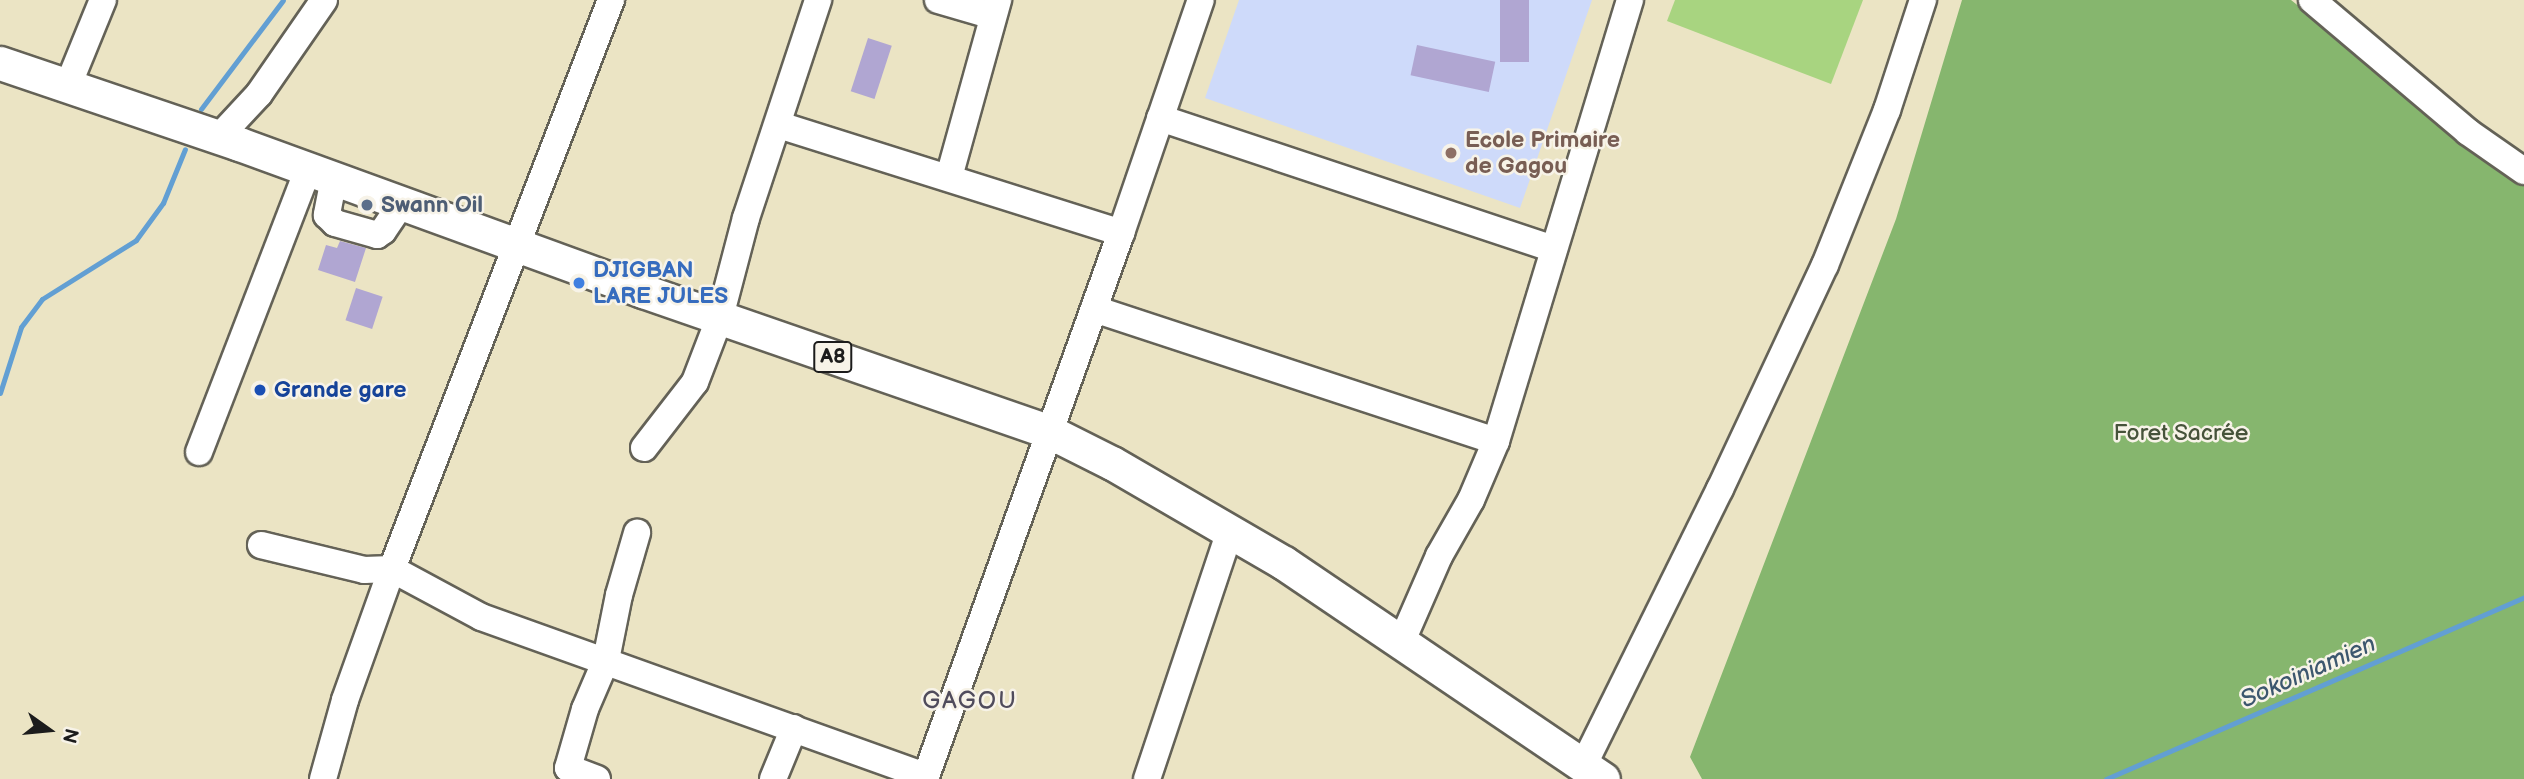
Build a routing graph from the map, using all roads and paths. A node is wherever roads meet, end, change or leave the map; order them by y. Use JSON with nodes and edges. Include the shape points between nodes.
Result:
{"nodes":[{"id":1,"x":103,"y":0,"type":"edge"},
{"id":2,"x":324,"y":0,"type":"edge"},
{"id":3,"x":611,"y":0,"type":"edge"},
{"id":4,"x":818,"y":0,"type":"edge"},
{"id":5,"x":938,"y":0,"type":"edge"},
{"id":6,"x":1201,"y":0,"type":"edge"},
{"id":7,"x":1630,"y":0,"type":"edge"},
{"id":8,"x":1923,"y":0,"type":"edge"},
{"id":9,"x":2312,"y":0,"type":"edge"},
{"id":10,"x":996,"y":8,"type":"edge"},
{"id":11,"x":0,"y":63,"type":"edge"},
{"id":12,"x":67,"y":88,"type":"junction"},
{"id":13,"x":1160,"y":118,"type":"junction"},
{"id":14,"x":779,"y":125,"type":"junction"},
{"id":15,"x":219,"y":137,"type":"junction"},
{"id":16,"x":2524,"y":170,"type":"edge"},
{"id":17,"x":321,"y":173,"type":"junction"},
{"id":18,"x":949,"y":177,"type":"junction"},
{"id":19,"x":295,"y":202,"type":"junction"},
{"id":20,"x":402,"y":203,"type":"junction"},
{"id":21,"x":327,"y":215,"type":"junction"},
{"id":22,"x":1121,"y":233,"type":"junction"},
{"id":23,"x":519,"y":245,"type":"junction"},
{"id":24,"x":1554,"y":248,"type":"junction"},
{"id":25,"x":1094,"y":309,"type":"junction"},
{"id":26,"x":720,"y":317,"type":"junction"},
{"id":27,"x":1050,"y":432,"type":"junction"},
{"id":28,"x":1496,"y":440,"type":"junction"},
{"id":29,"x":644,"y":447,"type":"dead end"},
{"id":30,"x":199,"y":452,"type":"dead end"},
{"id":31,"x":1230,"y":531,"type":"junction"},
{"id":32,"x":637,"y":533,"type":"dead end"},
{"id":33,"x":261,"y":545,"type":"dead end"},
{"id":34,"x":392,"y":569,"type":"junction"},
{"id":35,"x":1401,"y":643,"type":"junction"},
{"id":36,"x":606,"y":660,"type":"junction"},
{"id":37,"x":793,"y":728,"type":"junction"},
{"id":38,"x":1593,"y":773,"type":"edge"},
{"id":39,"x":565,"y":774,"type":"edge"},
{"id":40,"x":926,"y":777,"type":"edge"},
{"id":41,"x":323,"y":779,"type":"edge"},
{"id":42,"x":597,"y":779,"type":"edge"},
{"id":43,"x":773,"y":779,"type":"edge"},
{"id":44,"x":1147,"y":779,"type":"edge"}],
"edges":[{"from":1,"to":12,"type":"street"},
{"from":2,"to":15,"type":"street","via":[[259,94]]},
{"from":3,"to":23,"type":"street"},
{"from":4,"to":14,"type":"street"},
{"from":5,"to":10,"type":"street"},
{"from":6,"to":13,"type":"street"},
{"from":7,"to":24,"type":"street"},
{"from":8,"to":38,"type":"street","via":[[1887,110],[1825,265]]},
{"from":9,"to":16,"type":"street","via":[[2468,132]]},
{"from":10,"to":18,"type":"street"},
{"from":11,"to":12,"type":"main road","number":"A8"},
{"from":12,"to":15,"type":"main road","number":"A8"},
{"from":13,"to":22,"type":"street"},
{"from":13,"to":24,"type":"street"},
{"from":14,"to":18,"type":"street"},
{"from":14,"to":26,"type":"street","via":[[746,218]]},
{"from":15,"to":17,"type":"main road","number":"A8"},
{"from":17,"to":19,"type":"street"},
{"from":17,"to":20,"type":"main road","number":"A8"},
{"from":17,"to":21,"type":"street"},
{"from":18,"to":22,"type":"street"},
{"from":19,"to":21,"type":"street"},
{"from":19,"to":30,"type":"street"},
{"from":20,"to":21,"type":"street","via":[[377,234],[335,223]]},
{"from":20,"to":23,"type":"main road","number":"A8"},
{"from":22,"to":25,"type":"street"},
{"from":23,"to":26,"type":"main road","number":"A8"},
{"from":23,"to":34,"type":"street"},
{"from":24,"to":28,"type":"street"},
{"from":25,"to":27,"type":"street"},
{"from":25,"to":28,"type":"street"},
{"from":26,"to":27,"type":"main road","number":"A8"},
{"from":26,"to":29,"type":"street","via":[[695,382]]},
{"from":27,"to":31,"type":"main road","number":"A8"},
{"from":27,"to":40,"type":"street"},
{"from":28,"to":35,"type":"street"},
{"from":31,"to":35,"type":"main road","number":"A8"},
{"from":31,"to":44,"type":"street"},
{"from":32,"to":36,"type":"street"},
{"from":33,"to":34,"type":"street","via":[[364,570]]},
{"from":34,"to":36,"type":"street","via":[[481,617]]},
{"from":34,"to":41,"type":"street","via":[[345,700]]},
{"from":35,"to":38,"type":"main road","number":"A8"},
{"from":36,"to":37,"type":"street"},
{"from":36,"to":39,"type":"street"},
{"from":37,"to":40,"type":"street"},
{"from":37,"to":43,"type":"street"},
{"from":39,"to":42,"type":"street"}]}
